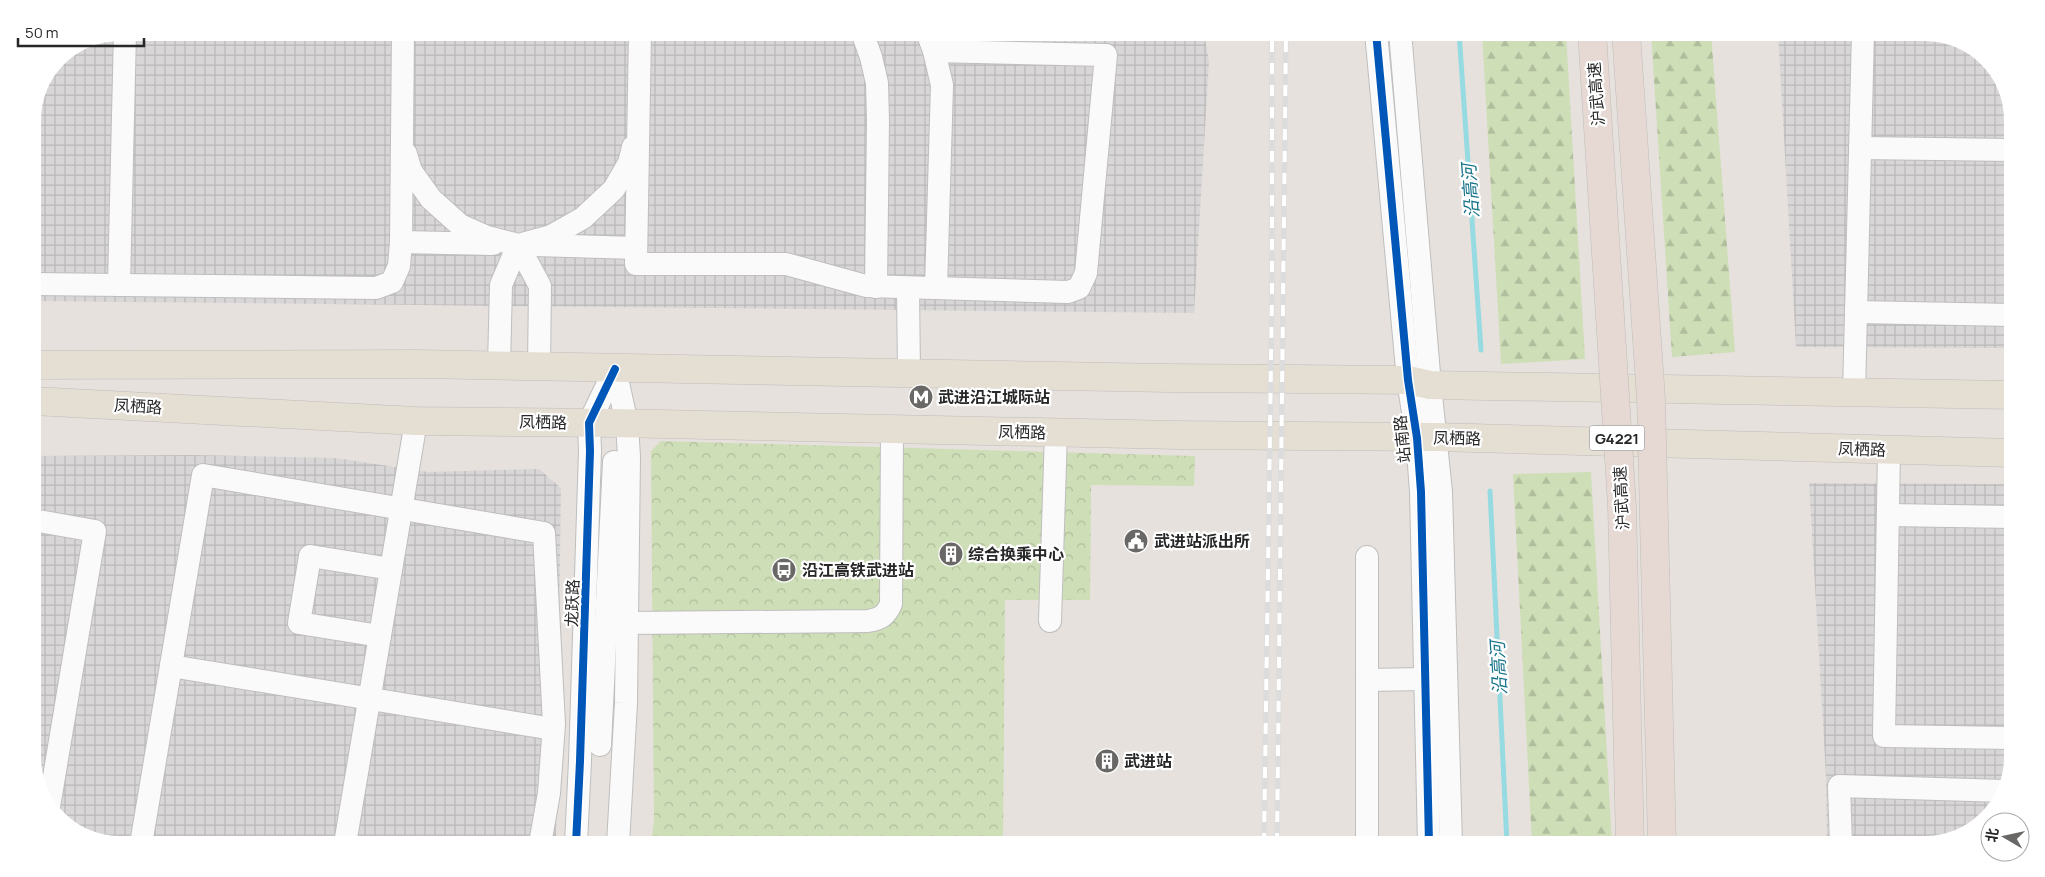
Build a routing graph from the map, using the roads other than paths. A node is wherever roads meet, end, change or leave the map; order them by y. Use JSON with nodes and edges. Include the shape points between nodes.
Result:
{"nodes":[{"id":1,"x":125,"y":41,"type":"edge"},
{"id":2,"x":403,"y":41,"type":"edge"},
{"id":3,"x":640,"y":41,"type":"edge"},
{"id":4,"x":865,"y":41,"type":"edge"},
{"id":5,"x":1377,"y":41,"type":"edge"},
{"id":6,"x":1400,"y":41,"type":"edge"},
{"id":7,"x":1593,"y":41,"type":"edge"},
{"id":8,"x":1627,"y":41,"type":"edge"},
{"id":9,"x":1863,"y":41,"type":"edge"},
{"id":10,"x":931,"y":42,"type":"edge"},
{"id":11,"x":638,"y":127,"type":"junction"},
{"id":12,"x":402,"y":138,"type":"junction"},
{"id":13,"x":1860,"y":148,"type":"junction"},
{"id":14,"x":2004,"y":150,"type":"edge"},
{"id":15,"x":401,"y":242,"type":"junction"},
{"id":16,"x":518,"y":245,"type":"junction"},
{"id":17,"x":636,"y":248,"type":"junction"},
{"id":18,"x":41,"y":284,"type":"edge"},
{"id":19,"x":119,"y":285,"type":"junction"},
{"id":20,"x":876,"y":287,"type":"junction"},
{"id":21,"x":908,"y":288,"type":"junction"},
{"id":22,"x":936,"y":288,"type":"junction"},
{"id":23,"x":1856,"y":312,"type":"junction"},
{"id":24,"x":2004,"y":315,"type":"edge"},
{"id":25,"x":41,"y":364,"type":"edge"},
{"id":26,"x":499,"y":366,"type":"junction"},
{"id":27,"x":539,"y":367,"type":"junction"},
{"id":28,"x":615,"y":369,"type":"junction"},
{"id":29,"x":909,"y":374,"type":"junction"},
{"id":30,"x":1419,"y":383,"type":"junction"},
{"id":31,"x":1854,"y":393,"type":"junction"},
{"id":32,"x":2004,"y":395,"type":"edge"},
{"id":33,"x":41,"y":401,"type":"edge"},
{"id":34,"x":416,"y":421,"type":"junction"},
{"id":35,"x":610,"y":423,"type":"junction"},
{"id":36,"x":892,"y":429,"type":"junction"},
{"id":37,"x":1056,"y":432,"type":"junction"},
{"id":38,"x":1426,"y":437,"type":"junction"},
{"id":39,"x":1889,"y":450,"type":"junction"},
{"id":40,"x":2004,"y":452,"type":"edge"},
{"id":41,"x":401,"y":509,"type":"junction"},
{"id":42,"x":1888,"y":515,"type":"junction"},
{"id":43,"x":2004,"y":517,"type":"edge"},
{"id":44,"x":41,"y":521,"type":"edge"},
{"id":45,"x":1367,"y":557,"type":"dead end"},
{"id":46,"x":391,"y":570,"type":"junction"},
{"id":47,"x":1050,"y":621,"type":"dead end"},
{"id":48,"x":626,"y":623,"type":"junction"},
{"id":49,"x":380,"y":636,"type":"junction"},
{"id":50,"x":171,"y":666,"type":"junction"},
{"id":51,"x":1367,"y":680,"type":"junction"},
{"id":52,"x":1425,"y":680,"type":"junction"},
{"id":53,"x":370,"y":698,"type":"junction"},
{"id":54,"x":553,"y":729,"type":"junction"},
{"id":55,"x":2004,"y":738,"type":"edge"},
{"id":56,"x":600,"y":745,"type":"dead end"},
{"id":57,"x":1996,"y":791,"type":"edge"},
{"id":58,"x":52,"y":795,"type":"edge"},
{"id":59,"x":142,"y":836,"type":"edge"},
{"id":60,"x":346,"y":836,"type":"edge"},
{"id":61,"x":541,"y":836,"type":"edge"},
{"id":62,"x":576,"y":836,"type":"edge"},
{"id":63,"x":618,"y":836,"type":"edge"},
{"id":64,"x":1367,"y":836,"type":"edge"},
{"id":65,"x":1429,"y":836,"type":"edge"},
{"id":66,"x":1451,"y":836,"type":"edge"},
{"id":67,"x":1630,"y":836,"type":"edge"},
{"id":68,"x":1662,"y":836,"type":"edge"},
{"id":69,"x":1841,"y":836,"type":"edge"}],
"edges":[{"from":1,"to":19,"type":"street"},
{"from":2,"to":12,"type":"street"},
{"from":3,"to":11,"type":"street"},
{"from":4,"to":20,"type":"street","via":[[877,83]]},
{"from":5,"to":30,"type":"street","name":"站南路"},
{"from":6,"to":30,"type":"street","name":"站南路"},
{"from":7,"to":67,"type":"highway","name":"沪武高速","number":"G4221","bridge":true,"via":[[1622,506]]},
{"from":8,"to":68,"type":"highway","name":"沪武高速","number":"G4221","bridge":true,"via":[[1651,399]]},
{"from":9,"to":13,"type":"street"},
{"from":10,"to":22,"type":"street","via":[[942,85]]},
{"from":10,"to":22,"type":"street","via":[[1106,55],[1086,273],[1079,288],[1068,292]]},
{"from":11,"to":16,"type":"street","via":[[629,162],[614,189],[583,218],[551,236]]},
{"from":11,"to":17,"type":"street"},
{"from":12,"to":15,"type":"street"},
{"from":12,"to":16,"type":"street","via":[[411,172],[431,200],[460,225],[487,237]]},
{"from":13,"to":14,"type":"street"},
{"from":13,"to":23,"type":"street"},
{"from":15,"to":16,"type":"street"},
{"from":15,"to":19,"type":"street","via":[[399,266],[392,282],[376,288]]},
{"from":16,"to":17,"type":"street"},
{"from":16,"to":26,"type":"street","via":[[501,285]]},
{"from":16,"to":27,"type":"street","via":[[540,286]]},
{"from":17,"to":20,"type":"street","via":[[636,264],[786,264]]},
{"from":18,"to":19,"type":"street"},
{"from":20,"to":21,"type":"street"},
{"from":21,"to":22,"type":"street"},
{"from":21,"to":29,"type":"street"},
{"from":23,"to":24,"type":"street"},
{"from":23,"to":31,"type":"street"},
{"from":25,"to":26,"type":"main road"},
{"from":26,"to":27,"type":"main road"},
{"from":27,"to":28,"type":"main road"},
{"from":28,"to":29,"type":"main road"},
{"from":28,"to":35,"type":"street","name":"龙跃路"},
{"from":28,"to":35,"type":"street","name":"龙跃路"},
{"from":29,"to":30,"type":"main road"},
{"from":30,"to":31,"type":"main road"},
{"from":30,"to":38,"type":"street","name":"站南路"},
{"from":31,"to":32,"type":"main road"},
{"from":33,"to":34,"type":"main road","name":"凤栖路"},
{"from":34,"to":35,"type":"main road","name":"凤栖路"},
{"from":34,"to":41,"type":"street"},
{"from":35,"to":36,"type":"main road","name":"凤栖路"},
{"from":35,"to":48,"type":"street","name":"龙跃路","via":[[629,458]]},
{"from":35,"to":56,"type":"street"},
{"from":35,"to":62,"type":"street","name":"龙跃路","via":[[590,451]]},
{"from":36,"to":37,"type":"main road","name":"凤栖路"},
{"from":36,"to":48,"type":"street","via":[[891,604],[878,620]]},
{"from":37,"to":38,"type":"main road","name":"凤栖路"},
{"from":37,"to":47,"type":"street"},
{"from":38,"to":39,"type":"main road","name":"凤栖路"},
{"from":38,"to":52,"type":"street","name":"站南路","via":[[1421,492]]},
{"from":38,"to":66,"type":"street","name":"站南路","via":[[1441,492]]},
{"from":39,"to":40,"type":"main road","name":"凤栖路"},
{"from":39,"to":42,"type":"street"},
{"from":41,"to":46,"type":"street"},
{"from":41,"to":50,"type":"street","via":[[203,475]]},
{"from":41,"to":54,"type":"street","via":[[544,533]]},
{"from":42,"to":43,"type":"street"},
{"from":42,"to":55,"type":"street","via":[[1884,736]]},
{"from":44,"to":58,"type":"street","via":[[95,530]]},
{"from":45,"to":51,"type":"street"},
{"from":46,"to":49,"type":"street"},
{"from":46,"to":49,"type":"street","via":[[310,556],[299,623]]},
{"from":48,"to":63,"type":"street","name":"龙跃路","via":[[626,703]]},
{"from":49,"to":53,"type":"street"},
{"from":50,"to":53,"type":"street"},
{"from":50,"to":59,"type":"street"},
{"from":51,"to":52,"type":"street"},
{"from":51,"to":64,"type":"street"},
{"from":52,"to":65,"type":"street","name":"站南路"},
{"from":53,"to":54,"type":"street"},
{"from":53,"to":60,"type":"street"},
{"from":54,"to":61,"type":"street","via":[[549,793]]},
{"from":57,"to":69,"type":"street","via":[[1839,786]]}]}
